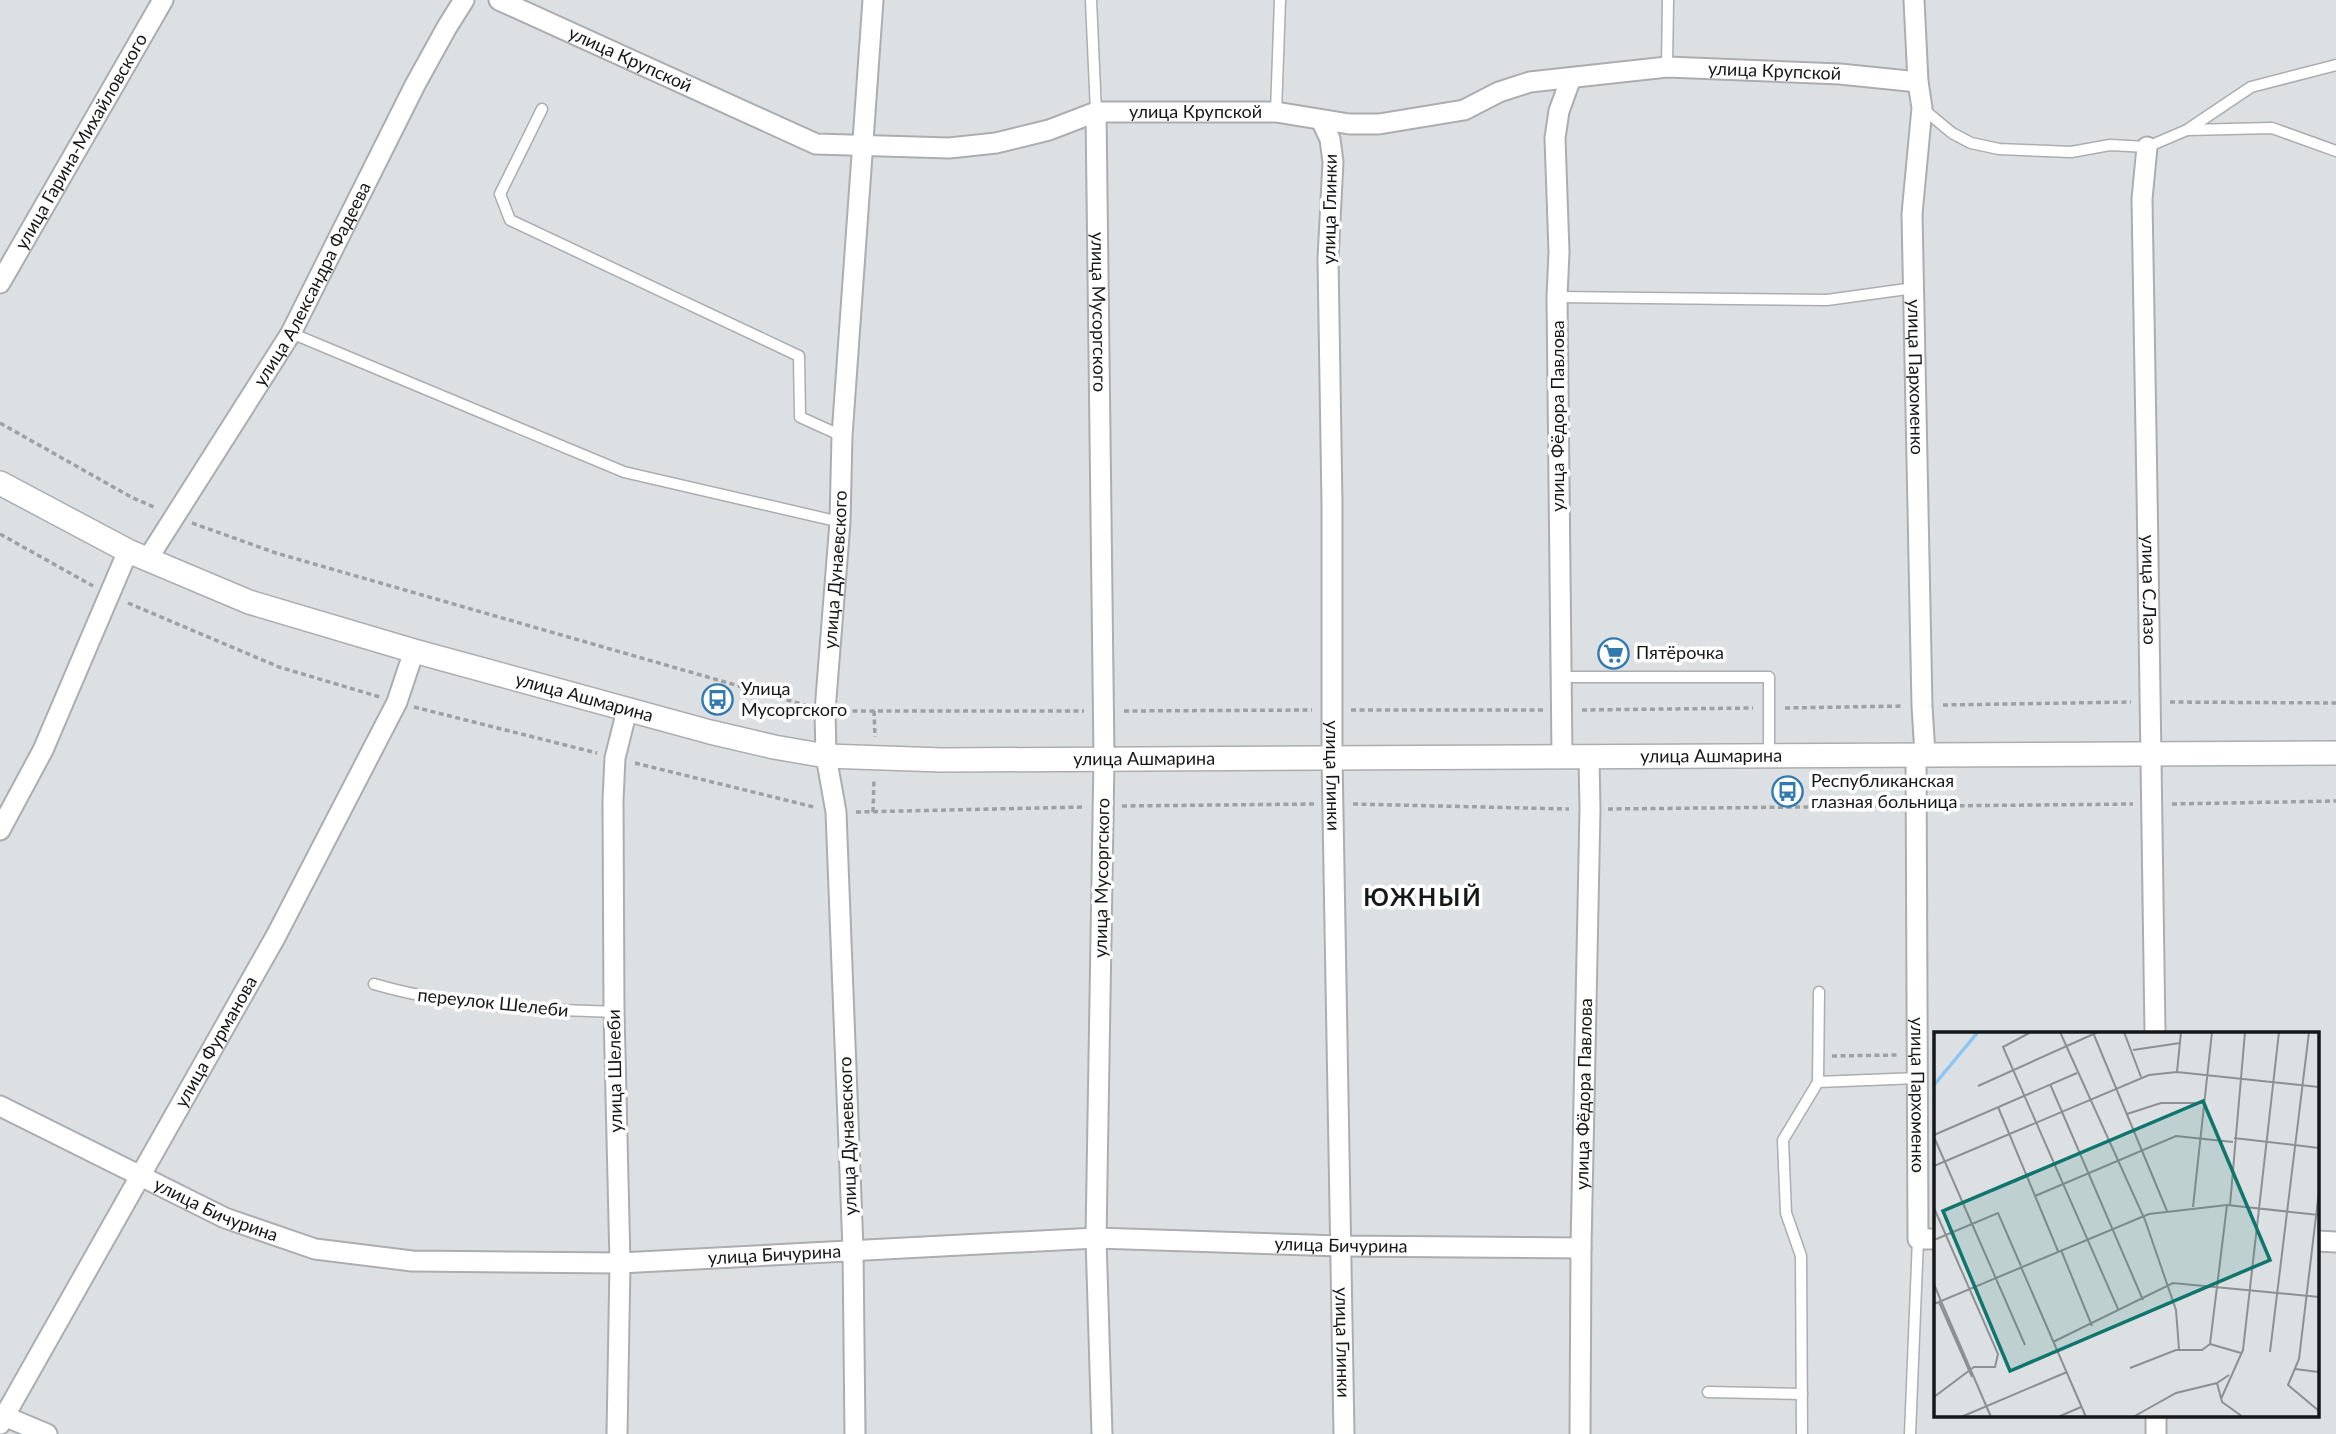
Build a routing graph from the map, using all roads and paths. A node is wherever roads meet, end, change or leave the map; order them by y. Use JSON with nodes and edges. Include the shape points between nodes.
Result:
{"nodes":[{"id":1,"x":163,"y":0,"type":"edge"},
{"id":2,"x":464,"y":0,"type":"edge"},
{"id":3,"x":499,"y":0,"type":"edge"},
{"id":4,"x":873,"y":0,"type":"edge"},
{"id":5,"x":1091,"y":0,"type":"edge"},
{"id":6,"x":1280,"y":0,"type":"edge"},
{"id":7,"x":1668,"y":0,"type":"edge"},
{"id":8,"x":1914,"y":0,"type":"edge"},
{"id":9,"x":2336,"y":65,"type":"edge"},
{"id":10,"x":1667,"y":68,"type":"junction"},
{"id":11,"x":1571,"y":78,"type":"junction"},
{"id":12,"x":1918,"y":82,"type":"junction"},
{"id":13,"x":1922,"y":108,"type":"junction"},
{"id":14,"x":542,"y":109,"type":"dead end"},
{"id":15,"x":1096,"y":112,"type":"junction"},
{"id":16,"x":1276,"y":112,"type":"junction"},
{"id":17,"x":1321,"y":120,"type":"junction"},
{"id":18,"x":2187,"y":130,"type":"junction"},
{"id":19,"x":862,"y":146,"type":"junction"},
{"id":20,"x":2147,"y":147,"type":"junction"},
{"id":21,"x":2336,"y":151,"type":"edge"},
{"id":22,"x":0,"y":283,"type":"edge"},
{"id":23,"x":1915,"y":288,"type":"junction"},
{"id":24,"x":1557,"y":297,"type":"junction"},
{"id":25,"x":291,"y":332,"type":"junction"},
{"id":26,"x":0,"y":423,"type":"edge"},
{"id":27,"x":842,"y":436,"type":"junction"},
{"id":28,"x":0,"y":483,"type":"edge"},
{"id":29,"x":174,"y":516,"type":"junction"},
{"id":30,"x":840,"y":522,"type":"junction"},
{"id":31,"x":138,"y":556,"type":"junction"},
{"id":32,"x":414,"y":651,"type":"junction"},
{"id":33,"x":1560,"y":677,"type":"junction"},
{"id":34,"x":2150,"y":702,"type":"junction"},
{"id":35,"x":2336,"y":703,"type":"edge"},
{"id":36,"x":1922,"y":706,"type":"junction"},
{"id":37,"x":1769,"y":708,"type":"junction"},
{"id":38,"x":627,"y":710,"type":"junction"},
{"id":39,"x":1332,"y":710,"type":"junction"},
{"id":40,"x":1560,"y":710,"type":"junction"},
{"id":41,"x":825,"y":711,"type":"junction"},
{"id":42,"x":1104,"y":711,"type":"junction"},
{"id":43,"x":2336,"y":753,"type":"edge"},
{"id":44,"x":2152,"y":754,"type":"junction"},
{"id":45,"x":1920,"y":755,"type":"junction"},
{"id":46,"x":826,"y":756,"type":"junction"},
{"id":47,"x":1562,"y":756,"type":"junction"},
{"id":48,"x":1589,"y":756,"type":"junction"},
{"id":49,"x":1769,"y":756,"type":"junction"},
{"id":50,"x":1332,"y":757,"type":"junction"},
{"id":51,"x":1104,"y":758,"type":"junction"},
{"id":52,"x":0,"y":830,"type":"edge"},
{"id":53,"x":374,"y":984,"type":"dead end"},
{"id":54,"x":1819,"y":992,"type":"dead end"},
{"id":55,"x":614,"y":1012,"type":"junction"},
{"id":56,"x":2155,"y":1032,"type":"edge"},
{"id":57,"x":1917,"y":1055,"type":"junction"},
{"id":58,"x":1818,"y":1056,"type":"junction"},
{"id":59,"x":1917,"y":1078,"type":"junction"},
{"id":60,"x":1818,"y":1082,"type":"junction"},
{"id":61,"x":0,"y":1106,"type":"edge"},
{"id":62,"x":140,"y":1177,"type":"junction"},
{"id":63,"x":1096,"y":1238,"type":"junction"},
{"id":64,"x":1927,"y":1239,"type":"edge"},
{"id":65,"x":2318,"y":1241,"type":"edge"},
{"id":66,"x":2336,"y":1242,"type":"edge"},
{"id":67,"x":1340,"y":1246,"type":"junction"},
{"id":68,"x":1581,"y":1248,"type":"junction"},
{"id":69,"x":853,"y":1250,"type":"junction"},
{"id":70,"x":620,"y":1263,"type":"junction"},
{"id":71,"x":1708,"y":1392,"type":"dead end"},
{"id":72,"x":1802,"y":1394,"type":"junction"},
{"id":73,"x":2156,"y":1416,"type":"edge"},
{"id":74,"x":2,"y":1420,"type":"edge"},
{"id":75,"x":47,"y":1434,"type":"edge"},
{"id":76,"x":617,"y":1434,"type":"edge"},
{"id":77,"x":855,"y":1434,"type":"edge"},
{"id":78,"x":1102,"y":1434,"type":"edge"},
{"id":79,"x":1344,"y":1434,"type":"edge"},
{"id":80,"x":1580,"y":1434,"type":"edge"},
{"id":81,"x":1802,"y":1434,"type":"edge"},
{"id":82,"x":1910,"y":1434,"type":"edge"},
{"id":83,"x":2156,"y":1434,"type":"edge"}],
"edges":[{"from":1,"to":22,"type":"street","name":"улица Гарина-Михайловского"},
{"from":2,"to":25,"type":"street","name":"улица Александра Фадеева","via":[[415,85]]},
{"from":3,"to":19,"type":"street","name":"улица Крупской","via":[[816,144]]},
{"from":4,"to":19,"type":"street","name":"улица Дунаевского"},
{"from":5,"to":15,"type":"lane"},
{"from":6,"to":16,"type":"lane"},
{"from":7,"to":10,"type":"lane"},
{"from":8,"to":12,"type":"street","name":"улица Пархоменко"},
{"from":9,"to":18,"type":"lane","via":[[2252,87]]},
{"from":10,"to":11,"type":"street","name":"улица Крупской"},
{"from":10,"to":12,"type":"street","name":"улица Крупской","via":[[1840,74]]},
{"from":11,"to":17,"type":"street","name":"улица Крупской","via":[[1530,82],[1464,110],[1379,124]]},
{"from":11,"to":24,"type":"street","name":"улица Фёдора Павлова","via":[[1555,138]]},
{"from":12,"to":13,"type":"street","name":"улица Пархоменко"},
{"from":13,"to":20,"type":"lane","via":[[1961,138],[1999,149],[2071,152],[2110,145]]},
{"from":13,"to":23,"type":"street","name":"улица Пархоменко","via":[[1912,214]]},
{"from":14,"to":27,"type":"lane","via":[[500,194],[510,220],[799,356],[800,417]]},
{"from":15,"to":16,"type":"street","name":"улица Крупской"},
{"from":15,"to":19,"type":"street","name":"улица Крупской","via":[[996,143],[949,148]]},
{"from":15,"to":42,"type":"street","name":"улица Мусоргского"},
{"from":16,"to":17,"type":"street","name":"улица Крупской"},
{"from":17,"to":39,"type":"street","name":"улица Глинки","via":[[1333,162],[1328,258]]},
{"from":18,"to":20,"type":"lane"},
{"from":18,"to":21,"type":"lane","via":[[2272,128]]},
{"from":19,"to":27,"type":"street","name":"улица Дунаевского"},
{"from":20,"to":34,"type":"street","name":"улица С.Лазо","via":[[2142,199]]},
{"from":23,"to":24,"type":"lane","via":[[1827,300]]},
{"from":23,"to":36,"type":"street","name":"улица Пархоменко"},
{"from":24,"to":33,"type":"street","name":"улица Фёдора Павлова"},
{"from":25,"to":29,"type":"street","name":"улица Александра Фадеева"},
{"from":25,"to":30,"type":"lane","via":[[624,472]]},
{"from":26,"to":29,"type":"path","via":[[131,497]]},
{"from":27,"to":30,"type":"street","name":"улица Дунаевского"},
{"from":28,"to":31,"type":"street","name":"улица Ашмарина"},
{"from":29,"to":31,"type":"street","name":"улица Александра Фадеева"},
{"from":29,"to":41,"type":"path","via":[[276,553]]},
{"from":30,"to":41,"type":"street","name":"улица Дунаевского"},
{"from":31,"to":32,"type":"street","name":"улица Ашмарина","via":[[249,602]]},
{"from":31,"to":52,"type":"street","name":"улица Александра Фадеева"},
{"from":32,"to":38,"type":"street","name":"улица Ашмарина"},
{"from":32,"to":62,"type":"street","name":"улица Фурманова","via":[[397,702],[276,936]]},
{"from":33,"to":37,"type":"lane","via":[[1769,677]]},
{"from":33,"to":40,"type":"street","name":"улица Фёдора Павлова"},
{"from":34,"to":35,"type":"path"},
{"from":34,"to":36,"type":"path"},
{"from":34,"to":44,"type":"street","name":"улица С.Лазо"},
{"from":36,"to":37,"type":"path"},
{"from":36,"to":45,"type":"street","name":"улица Пархоменко"},
{"from":37,"to":40,"type":"path"},
{"from":37,"to":49,"type":"lane"},
{"from":38,"to":46,"type":"street","name":"улица Ашмарина"},
{"from":38,"to":55,"type":"street","name":"улица Шелеби","via":[[615,758],[613,800]]},
{"from":39,"to":40,"type":"path"},
{"from":39,"to":42,"type":"path"},
{"from":39,"to":50,"type":"street","name":"улица Глинки"},
{"from":40,"to":47,"type":"street","name":"улица Фёдора Павлова"},
{"from":41,"to":42,"type":"path"},
{"from":41,"to":46,"type":"street","name":"улица Дунаевского"},
{"from":42,"to":51,"type":"street","name":"улица Мусоргского"},
{"from":43,"to":44,"type":"street","name":"улица Ашмарина"},
{"from":44,"to":45,"type":"street","name":"улица Ашмарина"},
{"from":44,"to":56,"type":"street","name":"улица С.Лазо"},
{"from":45,"to":49,"type":"street","name":"улица Ашмарина"},
{"from":45,"to":57,"type":"street","name":"улица Пархоменко"},
{"from":46,"to":51,"type":"street","name":"улица Ашмарина"},
{"from":46,"to":69,"type":"street","name":"улица Дунаевского","via":[[836,812]]},
{"from":47,"to":48,"type":"street","name":"улица Ашмарина"},
{"from":47,"to":50,"type":"street","name":"улица Ашмарина"},
{"from":48,"to":49,"type":"street","name":"улица Ашмарина"},
{"from":48,"to":68,"type":"street","name":"улица Фёдора Павлова"},
{"from":50,"to":51,"type":"street","name":"улица Ашмарина"},
{"from":50,"to":67,"type":"street","name":"улица Глинки"},
{"from":51,"to":63,"type":"street","name":"улица Мусоргского"},
{"from":53,"to":55,"type":"lane","name":"переулок Шелеби","via":[[413,996],[511,1009]]},
{"from":54,"to":58,"type":"lane"},
{"from":55,"to":70,"type":"street","name":"улица Шелеби"},
{"from":57,"to":58,"type":"path"},
{"from":57,"to":59,"type":"street","name":"улица Пархоменко"},
{"from":58,"to":60,"type":"lane"},
{"from":59,"to":60,"type":"lane"},
{"from":59,"to":64,"type":"street","name":"улица Пархоменко"},
{"from":60,"to":72,"type":"lane","via":[[1783,1140],[1786,1213],[1801,1256]]},
{"from":61,"to":62,"type":"street","name":"улица Бичурина"},
{"from":62,"to":70,"type":"street","name":"улица Бичурина","via":[[225,1219],[315,1249],[412,1261]]},
{"from":62,"to":74,"type":"street","name":"улица Фурманова"},
{"from":63,"to":67,"type":"street","name":"улица Бичурина"},
{"from":63,"to":69,"type":"street","name":"улица Бичурина"},
{"from":63,"to":78,"type":"street","name":"улица Мусоргского"},
{"from":64,"to":82,"type":"lane","name":"улица Пархоменко"},
{"from":65,"to":66,"type":"street"},
{"from":67,"to":68,"type":"street","name":"улица Бичурина"},
{"from":67,"to":79,"type":"street","name":"улица Глинки"},
{"from":68,"to":80,"type":"street","name":"улица Фёдора Павлова"},
{"from":69,"to":70,"type":"street","name":"улица Бичурина"},
{"from":69,"to":77,"type":"street","name":"улица Дунаевского"},
{"from":70,"to":76,"type":"street","name":"улица Шелеби"},
{"from":71,"to":72,"type":"lane"},
{"from":72,"to":81,"type":"lane"},
{"from":73,"to":83,"type":"street"},
{"from":74,"to":75,"type":"street"}]}
